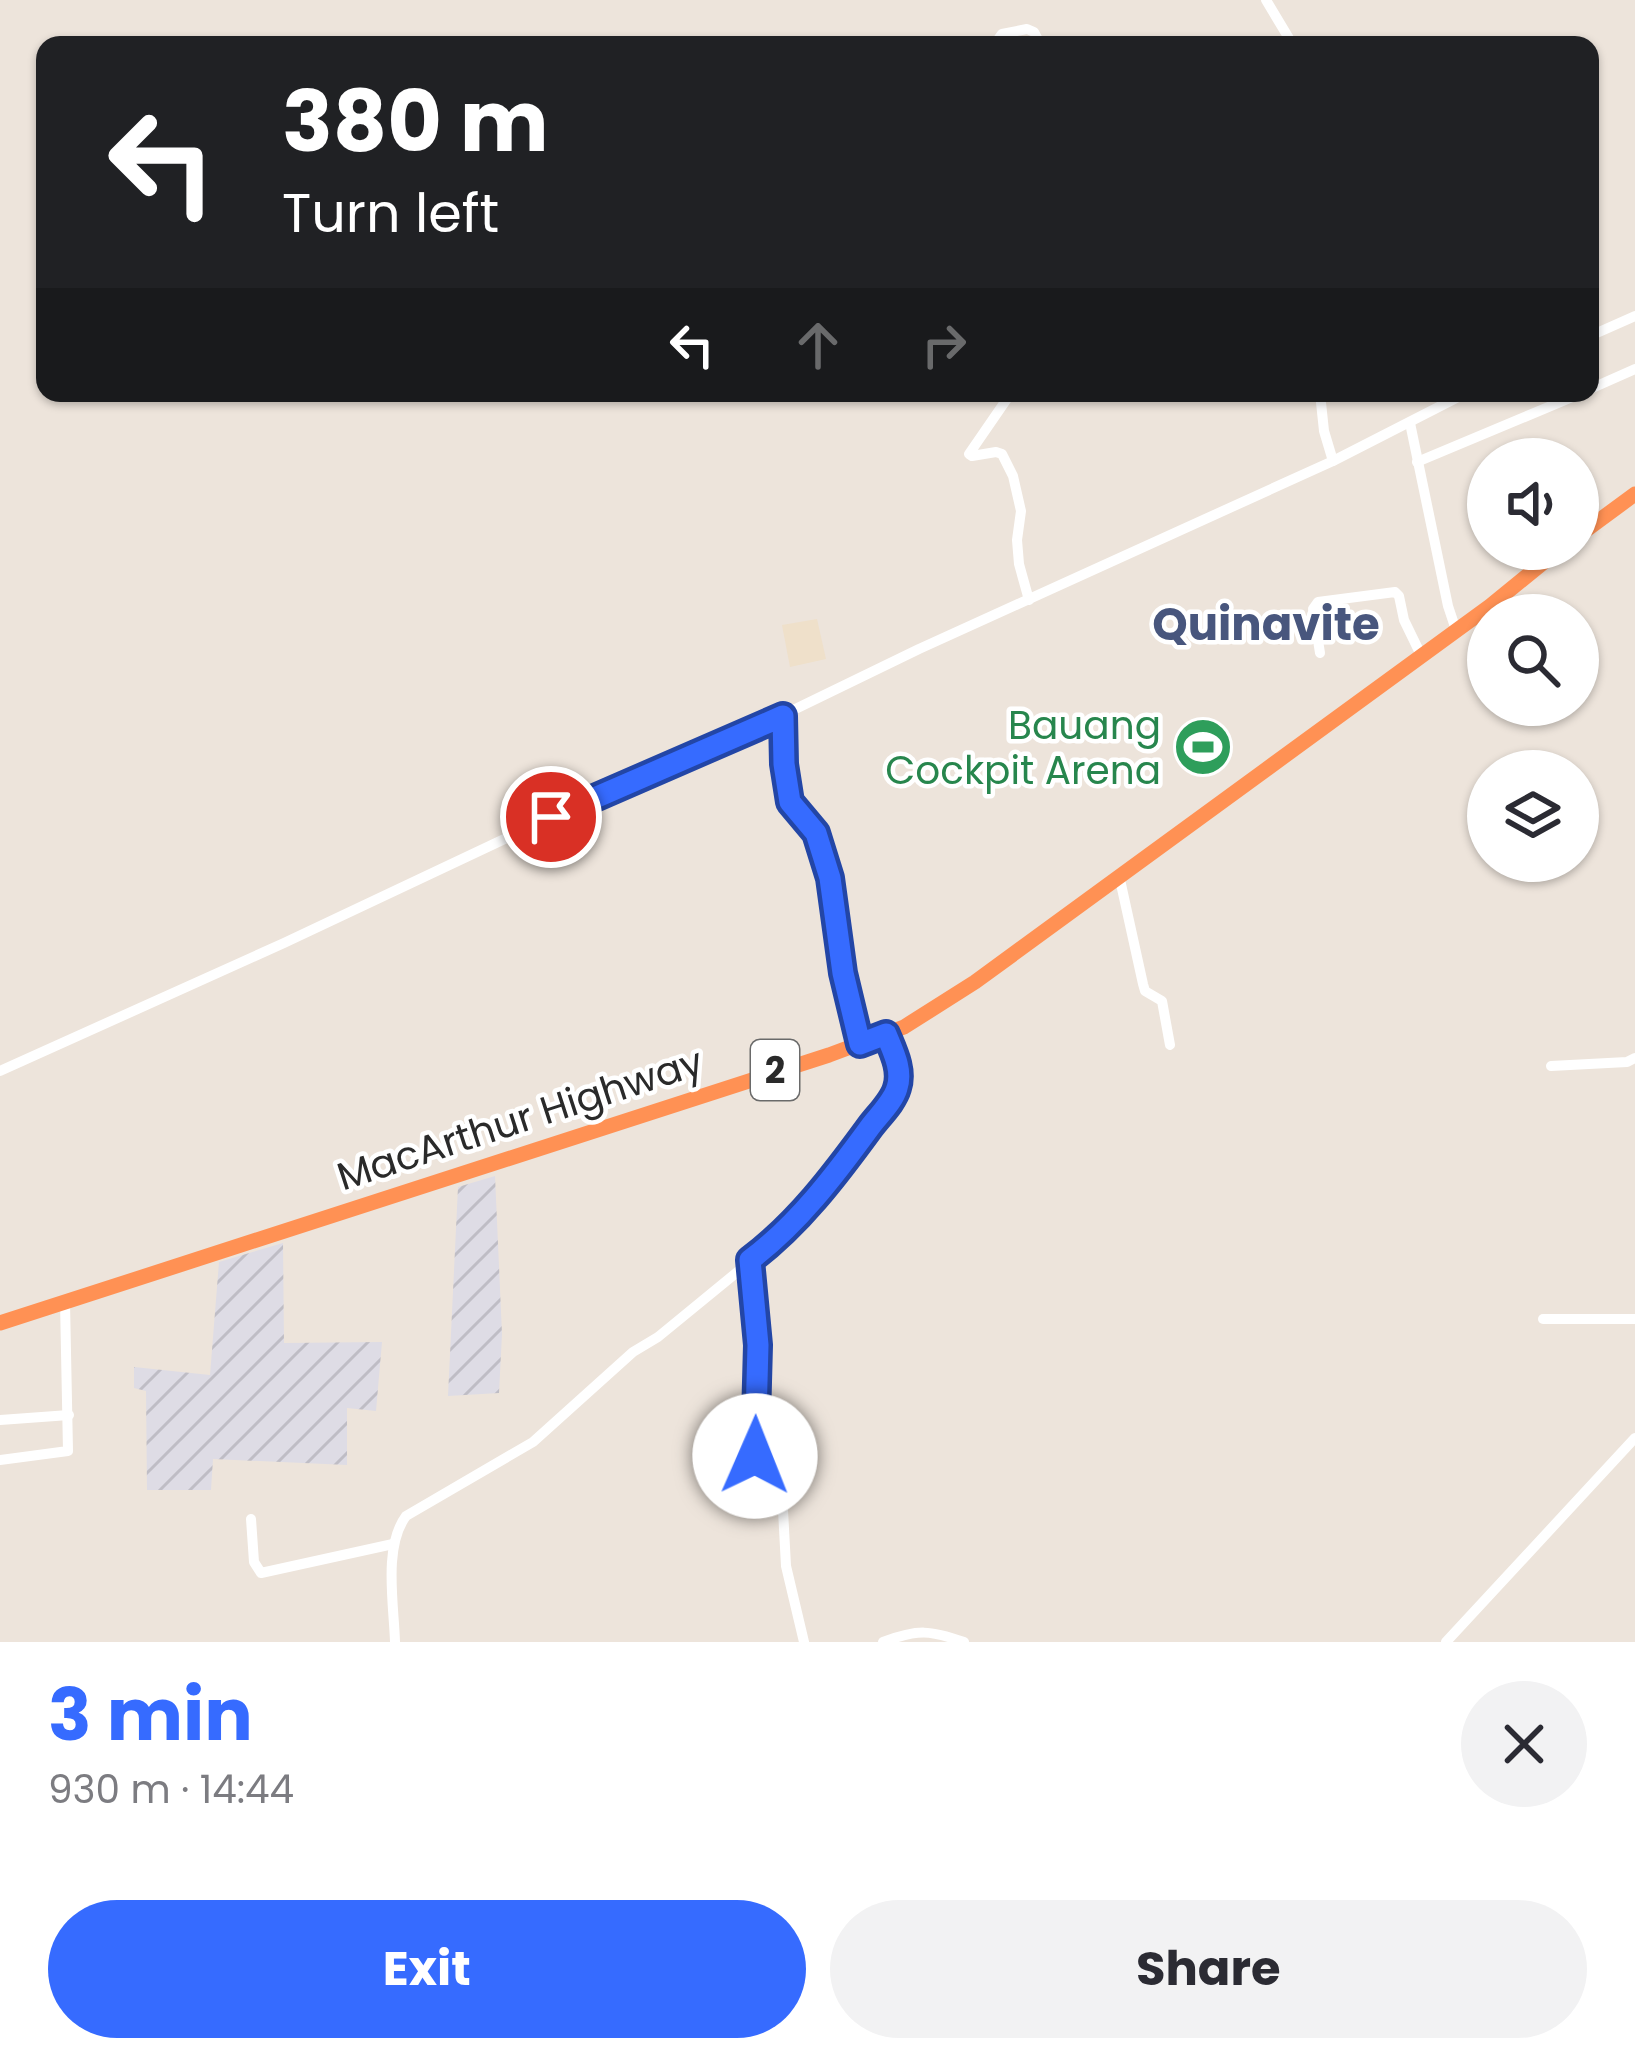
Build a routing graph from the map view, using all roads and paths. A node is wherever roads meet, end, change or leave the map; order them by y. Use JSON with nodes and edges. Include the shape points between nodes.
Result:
{"nodes":[{"id":1,"x":1266,"y":0,"type":"edge"},
{"id":2,"x":1001,"y":36,"type":"edge"},
{"id":3,"x":1036,"y":36,"type":"edge"},
{"id":4,"x":1288,"y":36,"type":"edge"},
{"id":5,"x":1635,"y":316,"type":"edge"},
{"id":6,"x":1599,"y":332,"type":"edge"},
{"id":7,"x":1635,"y":369,"type":"edge"},
{"id":8,"x":1599,"y":385,"type":"edge"},
{"id":9,"x":1005,"y":402,"type":"edge"},
{"id":10,"x":1321,"y":402,"type":"edge"},
{"id":11,"x":1449,"y":402,"type":"edge"},
{"id":12,"x":1560,"y":402,"type":"edge"},
{"id":13,"x":1409,"y":423,"type":"junction"},
{"id":14,"x":1333,"y":461,"type":"junction"},
{"id":15,"x":1417,"y":462,"type":"junction"},
{"id":16,"x":1635,"y":494,"type":"edge"},
{"id":17,"x":1599,"y":521,"type":"edge"},
{"id":18,"x":1533,"y":570,"type":"edge"},
{"id":19,"x":1028,"y":601,"type":"junction"},
{"id":20,"x":1456,"y":630,"type":"junction"},
{"id":21,"x":1320,"y":653,"type":"dead end"},
{"id":22,"x":1421,"y":655,"type":"junction"},
{"id":23,"x":783,"y":716,"type":"junction"},
{"id":24,"x":1119,"y":875,"type":"junction"},
{"id":25,"x":886,"y":1034,"type":"junction"},
{"id":26,"x":860,"y":1044,"type":"junction"},
{"id":27,"x":1170,"y":1046,"type":"dead end"},
{"id":28,"x":1635,"y":1058,"type":"edge"},
{"id":29,"x":1551,"y":1066,"type":"dead end"},
{"id":30,"x":0,"y":1071,"type":"edge"},
{"id":31,"x":750,"y":1260,"type":"junction"},
{"id":32,"x":65,"y":1302,"type":"junction"},
{"id":33,"x":1543,"y":1319,"type":"dead end"},
{"id":34,"x":1635,"y":1319,"type":"edge"},
{"id":35,"x":0,"y":1323,"type":"edge"},
{"id":36,"x":69,"y":1414,"type":"junction"},
{"id":37,"x":0,"y":1420,"type":"edge"},
{"id":38,"x":1634,"y":1442,"type":"edge"},
{"id":39,"x":0,"y":1460,"type":"edge"},
{"id":40,"x":251,"y":1519,"type":"dead end"},
{"id":41,"x":394,"y":1544,"type":"junction"},
{"id":42,"x":395,"y":1642,"type":"edge"},
{"id":43,"x":804,"y":1642,"type":"edge"},
{"id":44,"x":883,"y":1642,"type":"edge"},
{"id":45,"x":964,"y":1642,"type":"edge"},
{"id":46,"x":1446,"y":1642,"type":"edge"}],
"edges":[{"from":1,"to":4,"type":"street"},
{"from":2,"to":3,"type":"street","via":[[1027,28]]},
{"from":5,"to":6,"type":"street"},
{"from":7,"to":8,"type":"street"},
{"from":9,"to":19,"type":"street","via":[[969,454],[1002,454],[1012,476]]},
{"from":10,"to":14,"type":"street"},
{"from":11,"to":13,"type":"street"},
{"from":12,"to":15,"type":"street"},
{"from":13,"to":14,"type":"street"},
{"from":13,"to":15,"type":"street"},
{"from":14,"to":19,"type":"street"},
{"from":15,"to":20,"type":"street"},
{"from":16,"to":17,"type":"highway"},
{"from":18,"to":20,"type":"highway","name":"MacArthur Highway","number":"2"},
{"from":19,"to":23,"type":"street"},
{"from":20,"to":22,"type":"highway","name":"MacArthur Highway","number":"2"},
{"from":21,"to":22,"type":"street","via":[[1318,602],[1395,592]]},
{"from":22,"to":24,"type":"highway","name":"MacArthur Highway","number":"2"},
{"from":23,"to":26,"type":"street","via":[[790,802],[816,833],[830,878]]},
{"from":23,"to":30,"type":"street"},
{"from":24,"to":25,"type":"highway","name":"MacArthur Highway","number":"2","via":[[975,982]]},
{"from":24,"to":27,"type":"street","via":[[1143,985],[1162,1000]]},
{"from":25,"to":26,"type":"highway","name":"MacArthur Highway","number":"2"},
{"from":25,"to":31,"type":"street","via":[[898,1065],[896,1094],[780,1237]]},
{"from":26,"to":32,"type":"highway","name":"MacArthur Highway","number":"2"},
{"from":28,"to":29,"type":"street"},
{"from":31,"to":41,"type":"street","via":[[533,1442],[406,1516]]},
{"from":31,"to":43,"type":"street","via":[[758,1345],[754,1502],[783,1510]]},
{"from":32,"to":35,"type":"highway","name":"MacArthur Highway","number":"2"},
{"from":32,"to":36,"type":"street"},
{"from":33,"to":34,"type":"street"},
{"from":36,"to":37,"type":"street"},
{"from":36,"to":39,"type":"street","via":[[68,1451]]},
{"from":38,"to":46,"type":"street"},
{"from":40,"to":41,"type":"street","via":[[259,1573]]},
{"from":41,"to":42,"type":"street"},
{"from":44,"to":45,"type":"street","via":[[926,1630]]}]}
